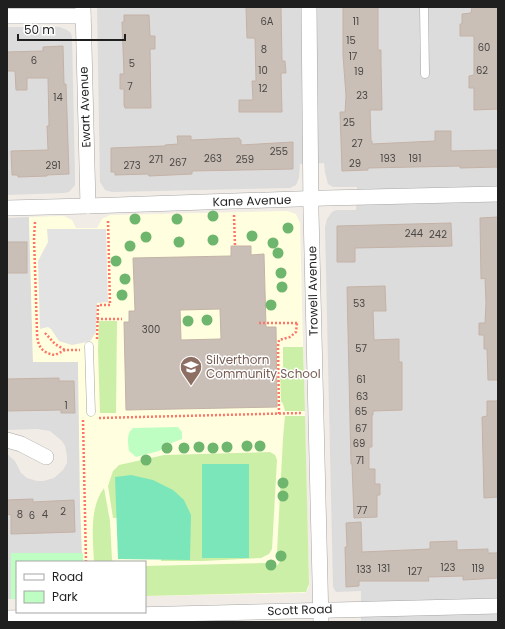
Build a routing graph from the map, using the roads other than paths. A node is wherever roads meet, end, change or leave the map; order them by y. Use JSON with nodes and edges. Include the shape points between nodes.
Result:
{"nodes":[{"id":1,"x":309,"y":7,"type":"edge"},
{"id":2,"x":424,"y":7,"type":"edge"},
{"id":3,"x":83,"y":11,"type":"edge"},
{"id":4,"x":7,"y":16,"type":"edge"},
{"id":5,"x":425,"y":74,"type":"dead end"},
{"id":6,"x":498,"y":194,"type":"edge"},
{"id":7,"x":311,"y":198,"type":"junction"},
{"id":8,"x":88,"y":206,"type":"junction"},
{"id":9,"x":7,"y":208,"type":"edge"},
{"id":10,"x":89,"y":346,"type":"dead end"},
{"id":11,"x":91,"y":412,"type":"dead end"},
{"id":12,"x":7,"y":440,"type":"edge"},
{"id":13,"x":46,"y":457,"type":"dead end"},
{"id":14,"x":498,"y":606,"type":"edge"},
{"id":15,"x":321,"y":616,"type":"edge"},
{"id":16,"x":7,"y":618,"type":"edge"},
{"id":17,"x":98,"y":619,"type":"edge"}],
"edges":[{"from":1,"to":7,"type":"street","name":"Trowell Avenue"},
{"from":2,"to":5,"type":"lane"},
{"from":3,"to":4,"type":"street"},
{"from":3,"to":8,"type":"street","name":"Ewart Avenue"},
{"from":6,"to":7,"type":"street","name":"Kane Avenue"},
{"from":7,"to":8,"type":"street","name":"Kane Avenue"},
{"from":7,"to":15,"type":"street","name":"Trowell Avenue"},
{"from":8,"to":9,"type":"street","name":"Kane Avenue"},
{"from":10,"to":11,"type":"lane"},
{"from":12,"to":13,"type":"street"},
{"from":14,"to":15,"type":"street","name":"Scott Road"},
{"from":15,"to":17,"type":"street","name":"Scott Road"},
{"from":16,"to":17,"type":"street","name":"Scott Road"}]}
